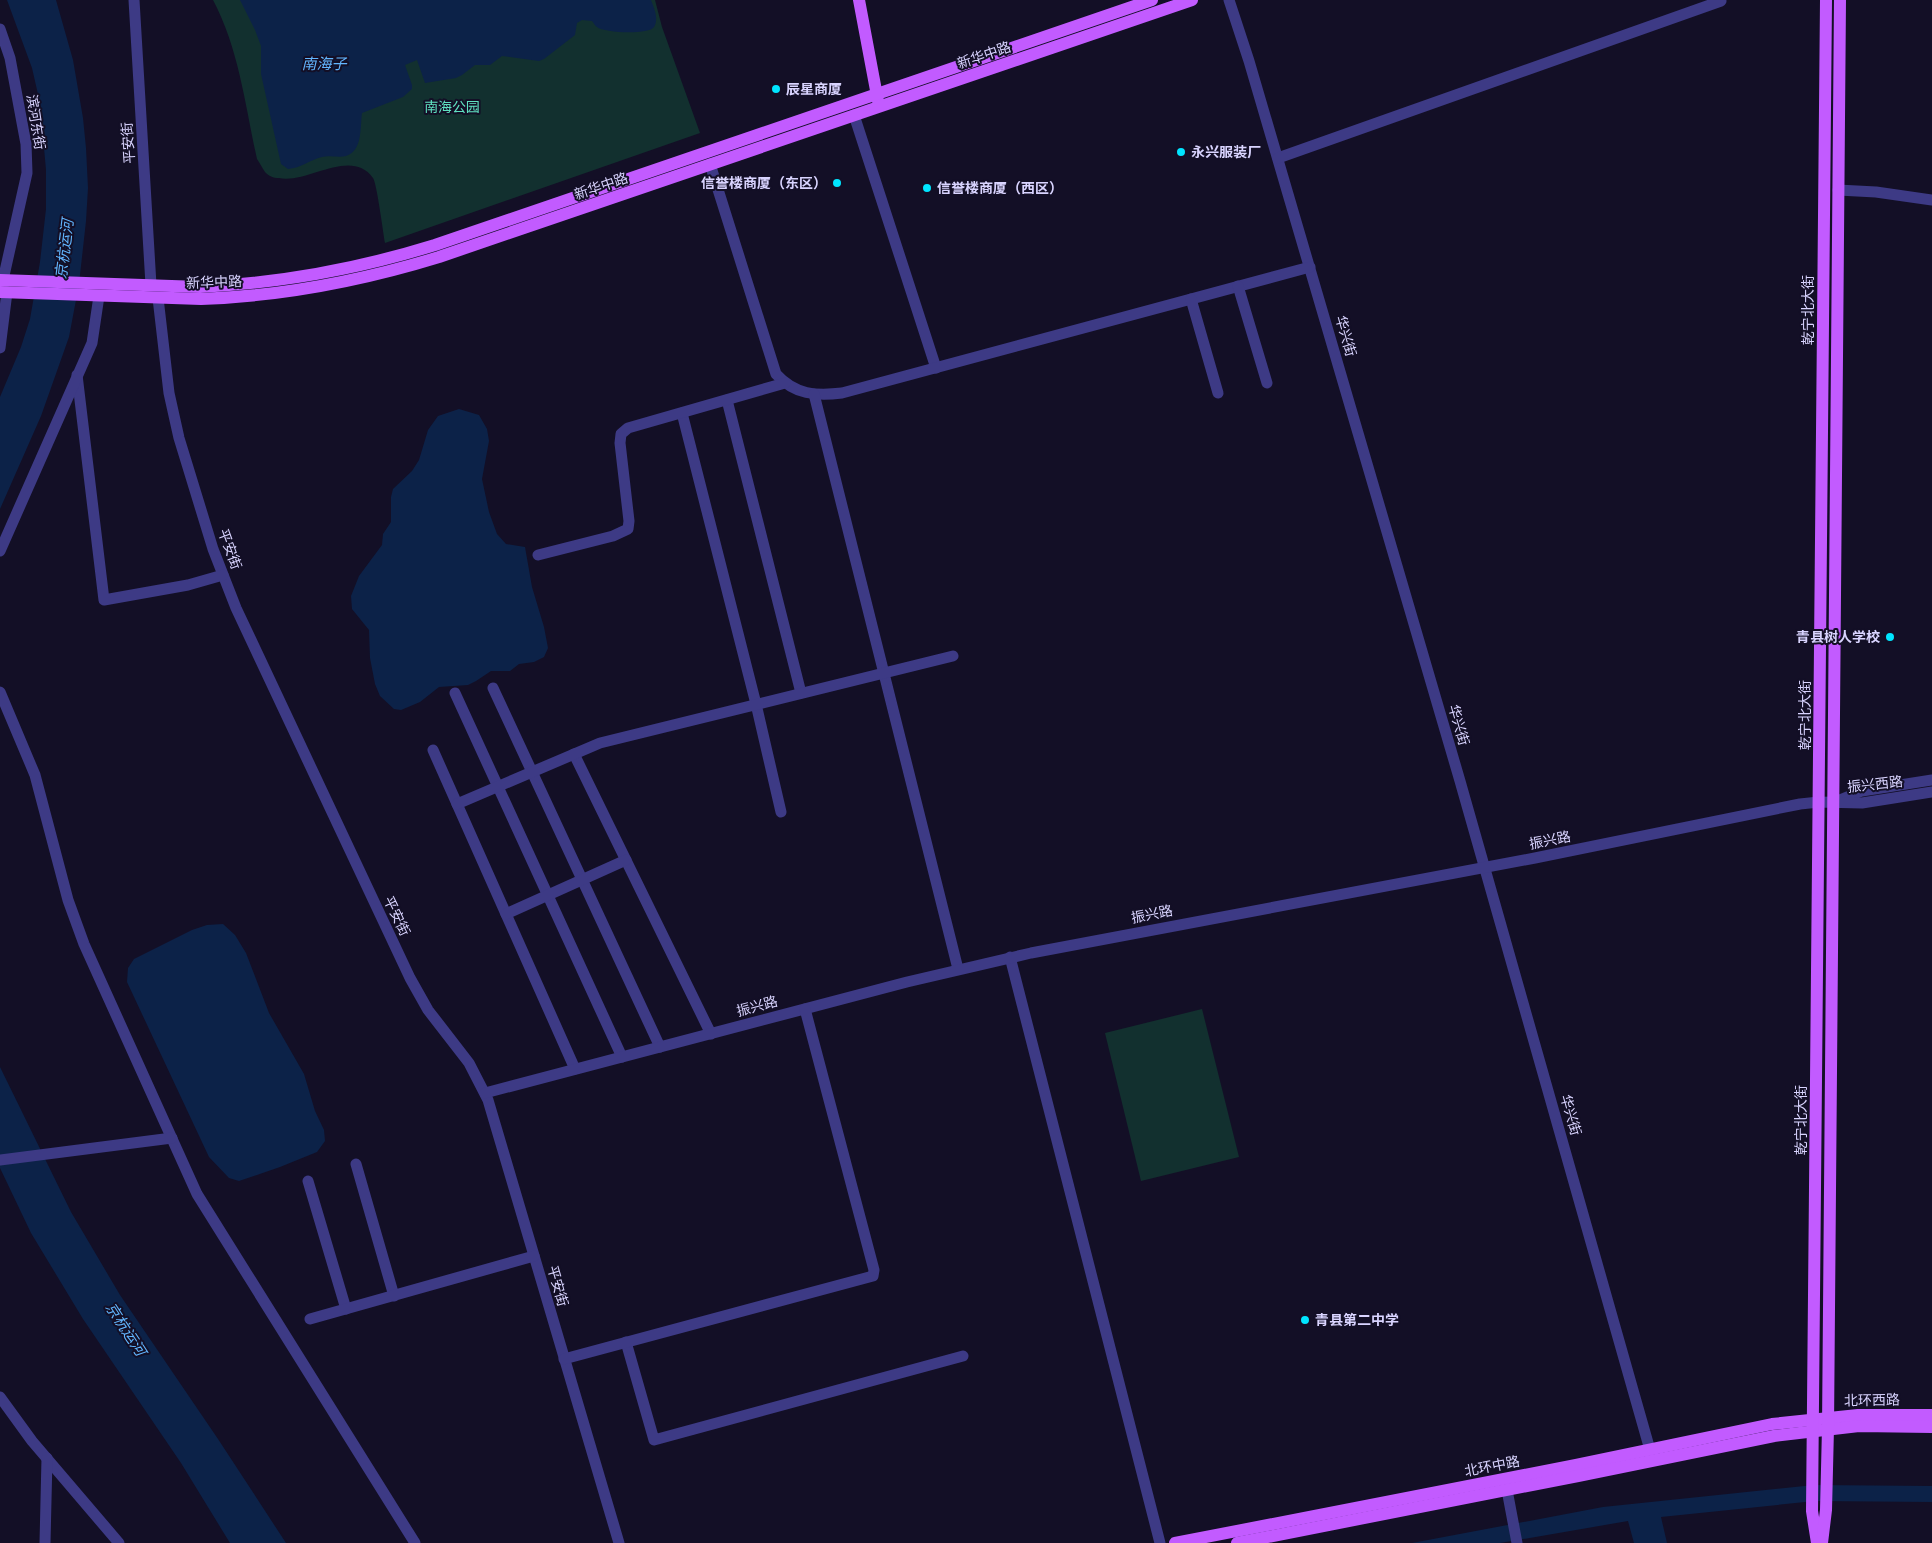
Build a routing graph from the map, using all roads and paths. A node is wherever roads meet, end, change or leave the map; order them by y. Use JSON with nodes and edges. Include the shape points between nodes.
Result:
{"nodes":[{"id":1,"x":134,"y":0,"type":"edge"},
{"id":2,"x":858,"y":0,"type":"edge"},
{"id":3,"x":1152,"y":0,"type":"edge"},
{"id":4,"x":1192,"y":0,"type":"edge"},
{"id":5,"x":1229,"y":0,"type":"edge"},
{"id":6,"x":1826,"y":0,"type":"edge"},
{"id":7,"x":1721,"y":1,"type":"edge"},
{"id":8,"x":1840,"y":2,"type":"edge"},
{"id":9,"x":0,"y":29,"type":"edge"},
{"id":10,"x":878,"y":100,"type":"junction"},
{"id":11,"x":854,"y":115,"type":"junction"},
{"id":12,"x":1278,"y":158,"type":"junction"},
{"id":13,"x":710,"y":164,"type":"junction"},
{"id":14,"x":1838,"y":190,"type":"junction"},
{"id":15,"x":1932,"y":200,"type":"edge"},
{"id":16,"x":1310,"y":266,"type":"junction"},
{"id":17,"x":151,"y":285,"type":"junction"},
{"id":18,"x":3,"y":286,"type":"edge"},
{"id":19,"x":1238,"y":286,"type":"junction"},
{"id":20,"x":91,"y":291,"type":"junction"},
{"id":21,"x":158,"y":298,"type":"junction"},
{"id":22,"x":1191,"y":299,"type":"junction"},
{"id":23,"x":0,"y":348,"type":"edge"},
{"id":24,"x":936,"y":368,"type":"junction"},
{"id":25,"x":77,"y":375,"type":"junction"},
{"id":26,"x":786,"y":384,"type":"junction"},
{"id":27,"x":1267,"y":384,"type":"dead end"},
{"id":28,"x":1218,"y":393,"type":"dead end"},
{"id":29,"x":814,"y":394,"type":"junction"},
{"id":30,"x":727,"y":400,"type":"junction"},
{"id":31,"x":682,"y":413,"type":"junction"},
{"id":32,"x":0,"y":551,"type":"edge"},
{"id":33,"x":538,"y":556,"type":"dead end"},
{"id":34,"x":223,"y":575,"type":"junction"},
{"id":35,"x":953,"y":656,"type":"dead end"},
{"id":36,"x":885,"y":673,"type":"junction"},
{"id":37,"x":494,"y":688,"type":"dead end"},
{"id":38,"x":0,"y":692,"type":"edge"},
{"id":39,"x":455,"y":693,"type":"dead end"},
{"id":40,"x":801,"y":693,"type":"junction"},
{"id":41,"x":756,"y":704,"type":"junction"},
{"id":42,"x":433,"y":750,"type":"dead end"},
{"id":43,"x":574,"y":754,"type":"junction"},
{"id":44,"x":532,"y":771,"type":"junction"},
{"id":45,"x":1932,"y":780,"type":"edge"},
{"id":46,"x":498,"y":786,"type":"junction"},
{"id":47,"x":1932,"y":792,"type":"edge"},
{"id":48,"x":1819,"y":802,"type":"junction"},
{"id":49,"x":1833,"y":802,"type":"junction"},
{"id":50,"x":457,"y":804,"type":"junction"},
{"id":51,"x":781,"y":812,"type":"dead end"},
{"id":52,"x":626,"y":860,"type":"junction"},
{"id":53,"x":1485,"y":868,"type":"junction"},
{"id":54,"x":583,"y":880,"type":"junction"},
{"id":55,"x":548,"y":895,"type":"junction"},
{"id":56,"x":506,"y":914,"type":"junction"},
{"id":57,"x":1010,"y":957,"type":"junction"},
{"id":58,"x":958,"y":969,"type":"junction"},
{"id":59,"x":805,"y":1009,"type":"junction"},
{"id":60,"x":711,"y":1034,"type":"junction"},
{"id":61,"x":660,"y":1047,"type":"junction"},
{"id":62,"x":622,"y":1057,"type":"junction"},
{"id":63,"x":575,"y":1069,"type":"junction"},
{"id":64,"x":485,"y":1093,"type":"junction"},
{"id":65,"x":172,"y":1138,"type":"junction"},
{"id":66,"x":0,"y":1160,"type":"edge"},
{"id":67,"x":356,"y":1164,"type":"dead end"},
{"id":68,"x":308,"y":1181,"type":"dead end"},
{"id":69,"x":534,"y":1256,"type":"junction"},
{"id":70,"x":394,"y":1296,"type":"junction"},
{"id":71,"x":346,"y":1309,"type":"junction"},
{"id":72,"x":310,"y":1319,"type":"dead end"},
{"id":73,"x":626,"y":1342,"type":"junction"},
{"id":74,"x":963,"y":1356,"type":"dead end"},
{"id":75,"x":564,"y":1358,"type":"junction"},
{"id":76,"x":0,"y":1397,"type":"edge"},
{"id":77,"x":1932,"y":1415,"type":"edge"},
{"id":78,"x":1828,"y":1423,"type":"junction"},
{"id":79,"x":1814,"y":1424,"type":"junction"},
{"id":80,"x":1932,"y":1427,"type":"edge"},
{"id":81,"x":1652,"y":1455,"type":"junction"},
{"id":82,"x":47,"y":1458,"type":"junction"},
{"id":83,"x":1507,"y":1490,"type":"junction"},
{"id":84,"x":1517,"y":1542,"type":"edge"},
{"id":85,"x":45,"y":1543,"type":"edge"},
{"id":86,"x":119,"y":1543,"type":"edge"},
{"id":87,"x":415,"y":1543,"type":"edge"},
{"id":88,"x":619,"y":1543,"type":"edge"},
{"id":89,"x":1160,"y":1543,"type":"edge"},
{"id":90,"x":1175,"y":1543,"type":"edge"},
{"id":91,"x":1237,"y":1543,"type":"edge"},
{"id":92,"x":1816,"y":1543,"type":"edge"},
{"id":93,"x":1822,"y":1543,"type":"edge"}],
"edges":[{"from":1,"to":17,"type":"street","name":"平安街"},
{"from":2,"to":10,"type":"main road"},
{"from":3,"to":10,"type":"main road","name":"新华中路"},
{"from":4,"to":10,"type":"main road","name":"新华中路"},
{"from":5,"to":12,"type":"street","name":"华兴街"},
{"from":6,"to":48,"type":"main road","name":"乾宁北大街"},
{"from":7,"to":12,"type":"street"},
{"from":8,"to":14,"type":"main road","name":"乾宁北大街"},
{"from":9,"to":18,"type":"street","name":"滨河东街","via":[[10,58],[26,144],[27,173]]},
{"from":10,"to":11,"type":"main road","name":"新华中路"},
{"from":10,"to":17,"type":"main road","name":"新华中路","via":[[387,260],[270,282]]},
{"from":11,"to":13,"type":"main road","name":"新华中路"},
{"from":11,"to":24,"type":"street"},
{"from":12,"to":16,"type":"street","name":"华兴街"},
{"from":13,"to":21,"type":"main road","name":"新华中路","via":[[390,272],[272,294],[201,299]]},
{"from":13,"to":26,"type":"street","via":[[776,374]]},
{"from":14,"to":15,"type":"street"},
{"from":14,"to":49,"type":"main road","name":"乾宁北大街"},
{"from":16,"to":19,"type":"street"},
{"from":16,"to":53,"type":"street","name":"华兴街"},
{"from":17,"to":20,"type":"main road","name":"新华中路"},
{"from":18,"to":20,"type":"main road","name":"新华中路"},
{"from":18,"to":23,"type":"street","name":"滨河东街"},
{"from":19,"to":22,"type":"street"},
{"from":19,"to":27,"type":"street"},
{"from":20,"to":21,"type":"main road","name":"新华中路"},
{"from":20,"to":25,"type":"street","via":[[92,343]]},
{"from":21,"to":34,"type":"street","name":"平安街","via":[[174,418],[212,549]]},
{"from":22,"to":24,"type":"street"},
{"from":22,"to":28,"type":"street"},
{"from":24,"to":29,"type":"street","via":[[842,393]]},
{"from":25,"to":32,"type":"street"},
{"from":25,"to":34,"type":"street","via":[[104,600],[188,585]]},
{"from":26,"to":29,"type":"street"},
{"from":26,"to":30,"type":"street"},
{"from":29,"to":36,"type":"street"},
{"from":30,"to":31,"type":"street"},
{"from":30,"to":40,"type":"street"},
{"from":31,"to":33,"type":"street","via":[[628,428],[621,434],[620,452],[630,522],[628,529]]},
{"from":31,"to":41,"type":"street"},
{"from":34,"to":64,"type":"street","name":"平安街","via":[[410,978],[428,1010],[469,1063]]},
{"from":35,"to":36,"type":"street"},
{"from":36,"to":40,"type":"street"},
{"from":36,"to":58,"type":"street"},
{"from":37,"to":44,"type":"street"},
{"from":38,"to":65,"type":"street","via":[[35,775],[68,900],[84,944]]},
{"from":39,"to":46,"type":"street"},
{"from":40,"to":41,"type":"street"},
{"from":41,"to":43,"type":"street","via":[[600,743]]},
{"from":41,"to":51,"type":"street"},
{"from":42,"to":50,"type":"street"},
{"from":43,"to":44,"type":"street"},
{"from":43,"to":52,"type":"street"},
{"from":44,"to":46,"type":"street"},
{"from":44,"to":54,"type":"street"},
{"from":45,"to":49,"type":"street","name":"振兴西路","via":[[1862,791]]},
{"from":46,"to":50,"type":"street"},
{"from":46,"to":55,"type":"street"},
{"from":47,"to":49,"type":"street","name":"振兴西路","via":[[1862,803]]},
{"from":48,"to":49,"type":"street","name":"振兴路"},
{"from":48,"to":53,"type":"street","name":"振兴路"},
{"from":48,"to":79,"type":"main road","name":"乾宁北大街"},
{"from":49,"to":78,"type":"main road","name":"乾宁北大街"},
{"from":50,"to":56,"type":"street"},
{"from":52,"to":54,"type":"street"},
{"from":52,"to":60,"type":"street"},
{"from":53,"to":57,"type":"street","name":"振兴路"},
{"from":53,"to":81,"type":"street","name":"华兴街"},
{"from":54,"to":55,"type":"street"},
{"from":54,"to":61,"type":"street"},
{"from":55,"to":56,"type":"street"},
{"from":55,"to":62,"type":"street"},
{"from":56,"to":63,"type":"street"},
{"from":57,"to":58,"type":"street","name":"振兴路"},
{"from":57,"to":89,"type":"street"},
{"from":58,"to":59,"type":"street","name":"振兴路"},
{"from":59,"to":60,"type":"street","name":"振兴路"},
{"from":59,"to":73,"type":"street","via":[[873,1276]]},
{"from":60,"to":61,"type":"street","name":"振兴路"},
{"from":61,"to":62,"type":"street","name":"振兴路"},
{"from":62,"to":63,"type":"street","name":"振兴路"},
{"from":63,"to":64,"type":"street","name":"振兴路"},
{"from":64,"to":69,"type":"street","name":"平安街"},
{"from":65,"to":66,"type":"street"},
{"from":65,"to":87,"type":"street","via":[[197,1194]]},
{"from":67,"to":70,"type":"street"},
{"from":68,"to":71,"type":"street"},
{"from":69,"to":70,"type":"street"},
{"from":69,"to":75,"type":"street","name":"平安街"},
{"from":70,"to":71,"type":"street"},
{"from":71,"to":72,"type":"street"},
{"from":73,"to":74,"type":"street","via":[[654,1440]]},
{"from":73,"to":75,"type":"street"},
{"from":75,"to":88,"type":"street","name":"平安街"},
{"from":76,"to":82,"type":"street"},
{"from":77,"to":78,"type":"main road","name":"北环西路","via":[[1858,1414]]},
{"from":78,"to":79,"type":"main road","name":"北环西路"},
{"from":78,"to":80,"type":"main road","name":"北环西路"},
{"from":78,"to":93,"type":"main road","name":"乾宁北大街"},
{"from":79,"to":81,"type":"main road","name":"北环中路","via":[[1774,1436]]},
{"from":79,"to":92,"type":"main road","name":"乾宁北大街","via":[[1812,1511]]},
{"from":81,"to":83,"type":"main road","name":"北环中路"},
{"from":81,"to":90,"type":"main road","name":"北环中路"},
{"from":82,"to":85,"type":"street"},
{"from":82,"to":86,"type":"street"},
{"from":83,"to":84,"type":"street"},
{"from":83,"to":91,"type":"main road","name":"北环中路"}]}
